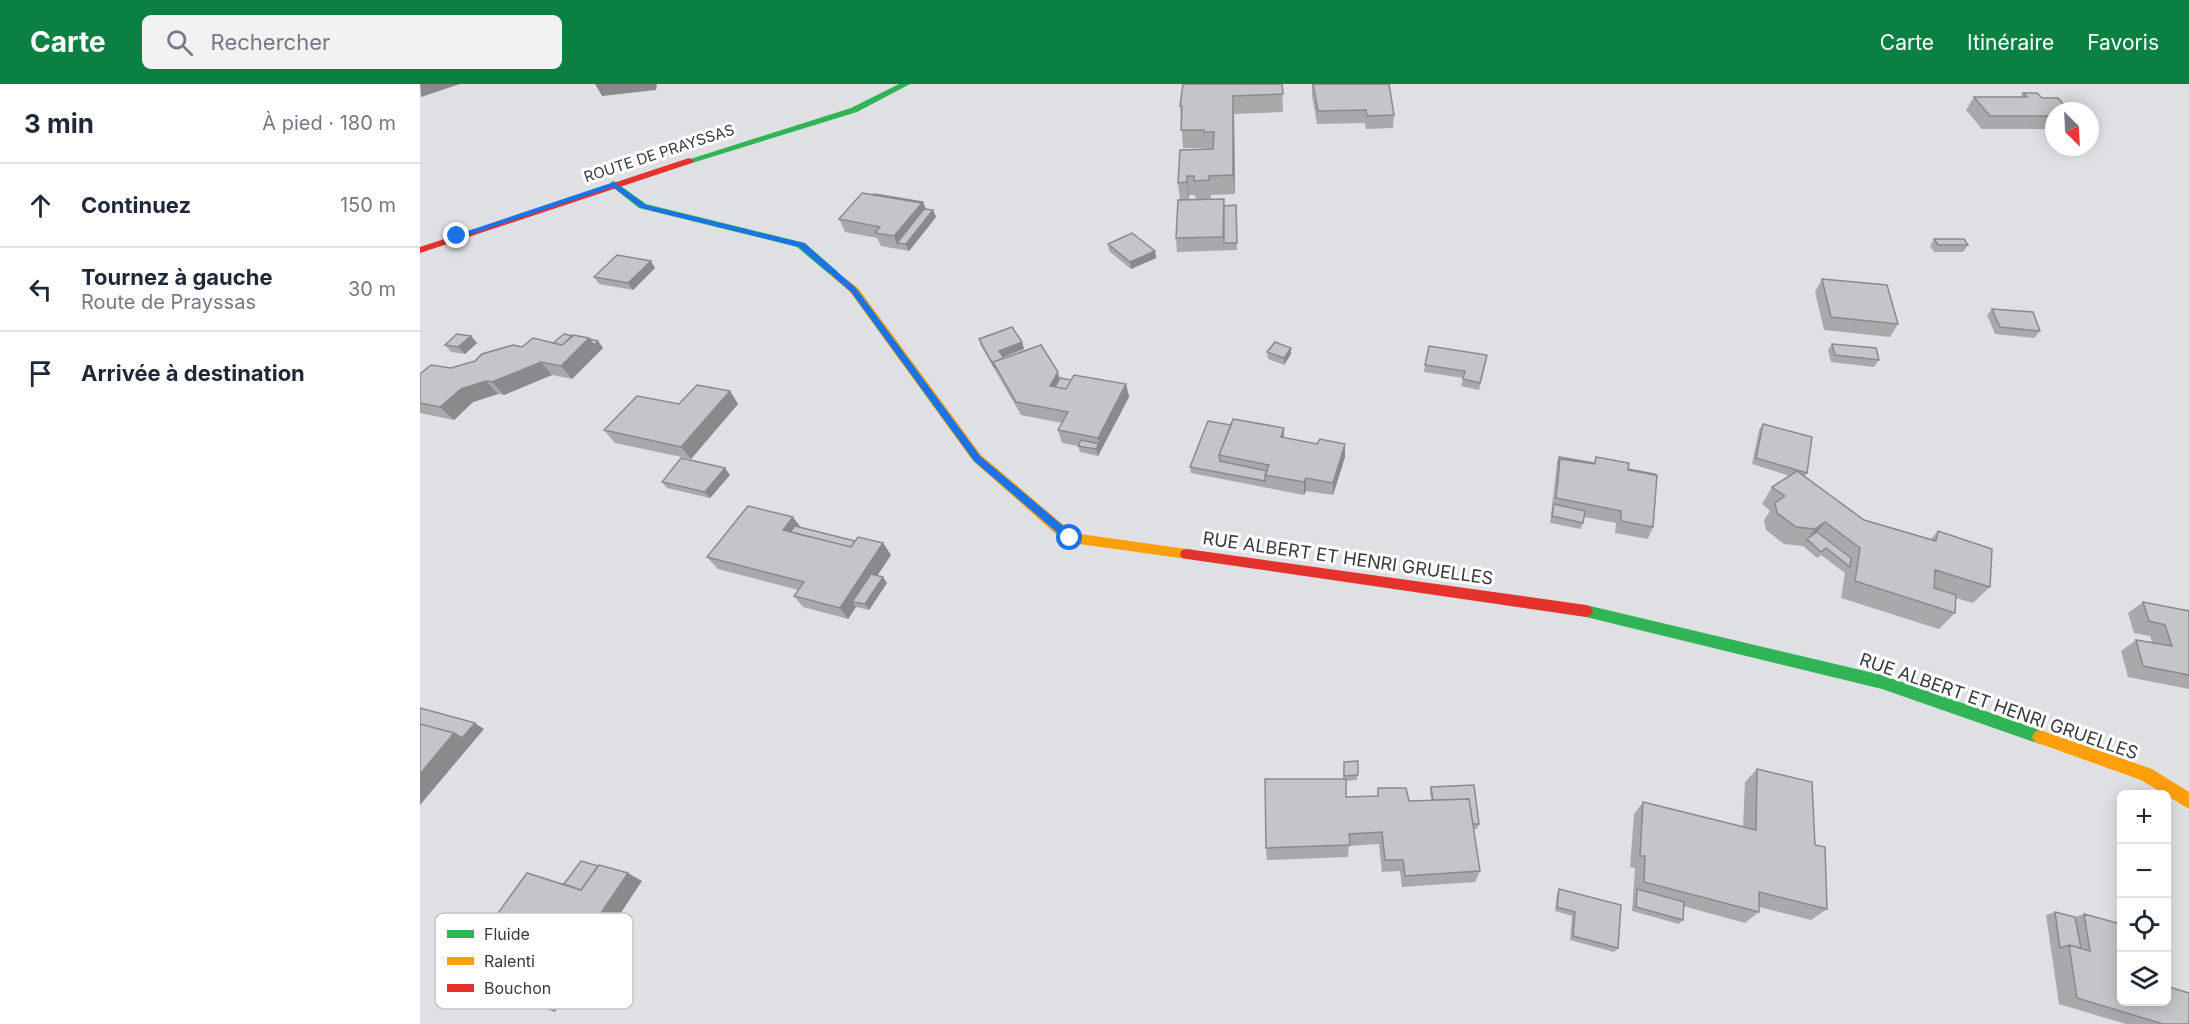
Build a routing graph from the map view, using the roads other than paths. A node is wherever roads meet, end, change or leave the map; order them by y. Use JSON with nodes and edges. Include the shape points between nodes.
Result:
{"nodes":[{"id":1,"x":906,"y":84,"type":"edge"},
{"id":2,"x":614,"y":184,"type":"junction"},
{"id":3,"x":420,"y":250,"type":"edge"},
{"id":4,"x":2189,"y":801,"type":"edge"}],
"edges":[{"from":1,"to":2,"type":"street","name":"ROUTE DE PRAYSSAS","via":[[854,110]]},
{"from":2,"to":3,"type":"street","name":"ROUTE DE PRAYSSAS"},
{"from":2,"to":4,"type":"street","name":"RUE ALBERT ET HENRI GRUELLES","via":[[643,206],[801,245],[854,290],[977,458],[1070,538],[1581,610],[1882,682],[2146,774]]}]}
